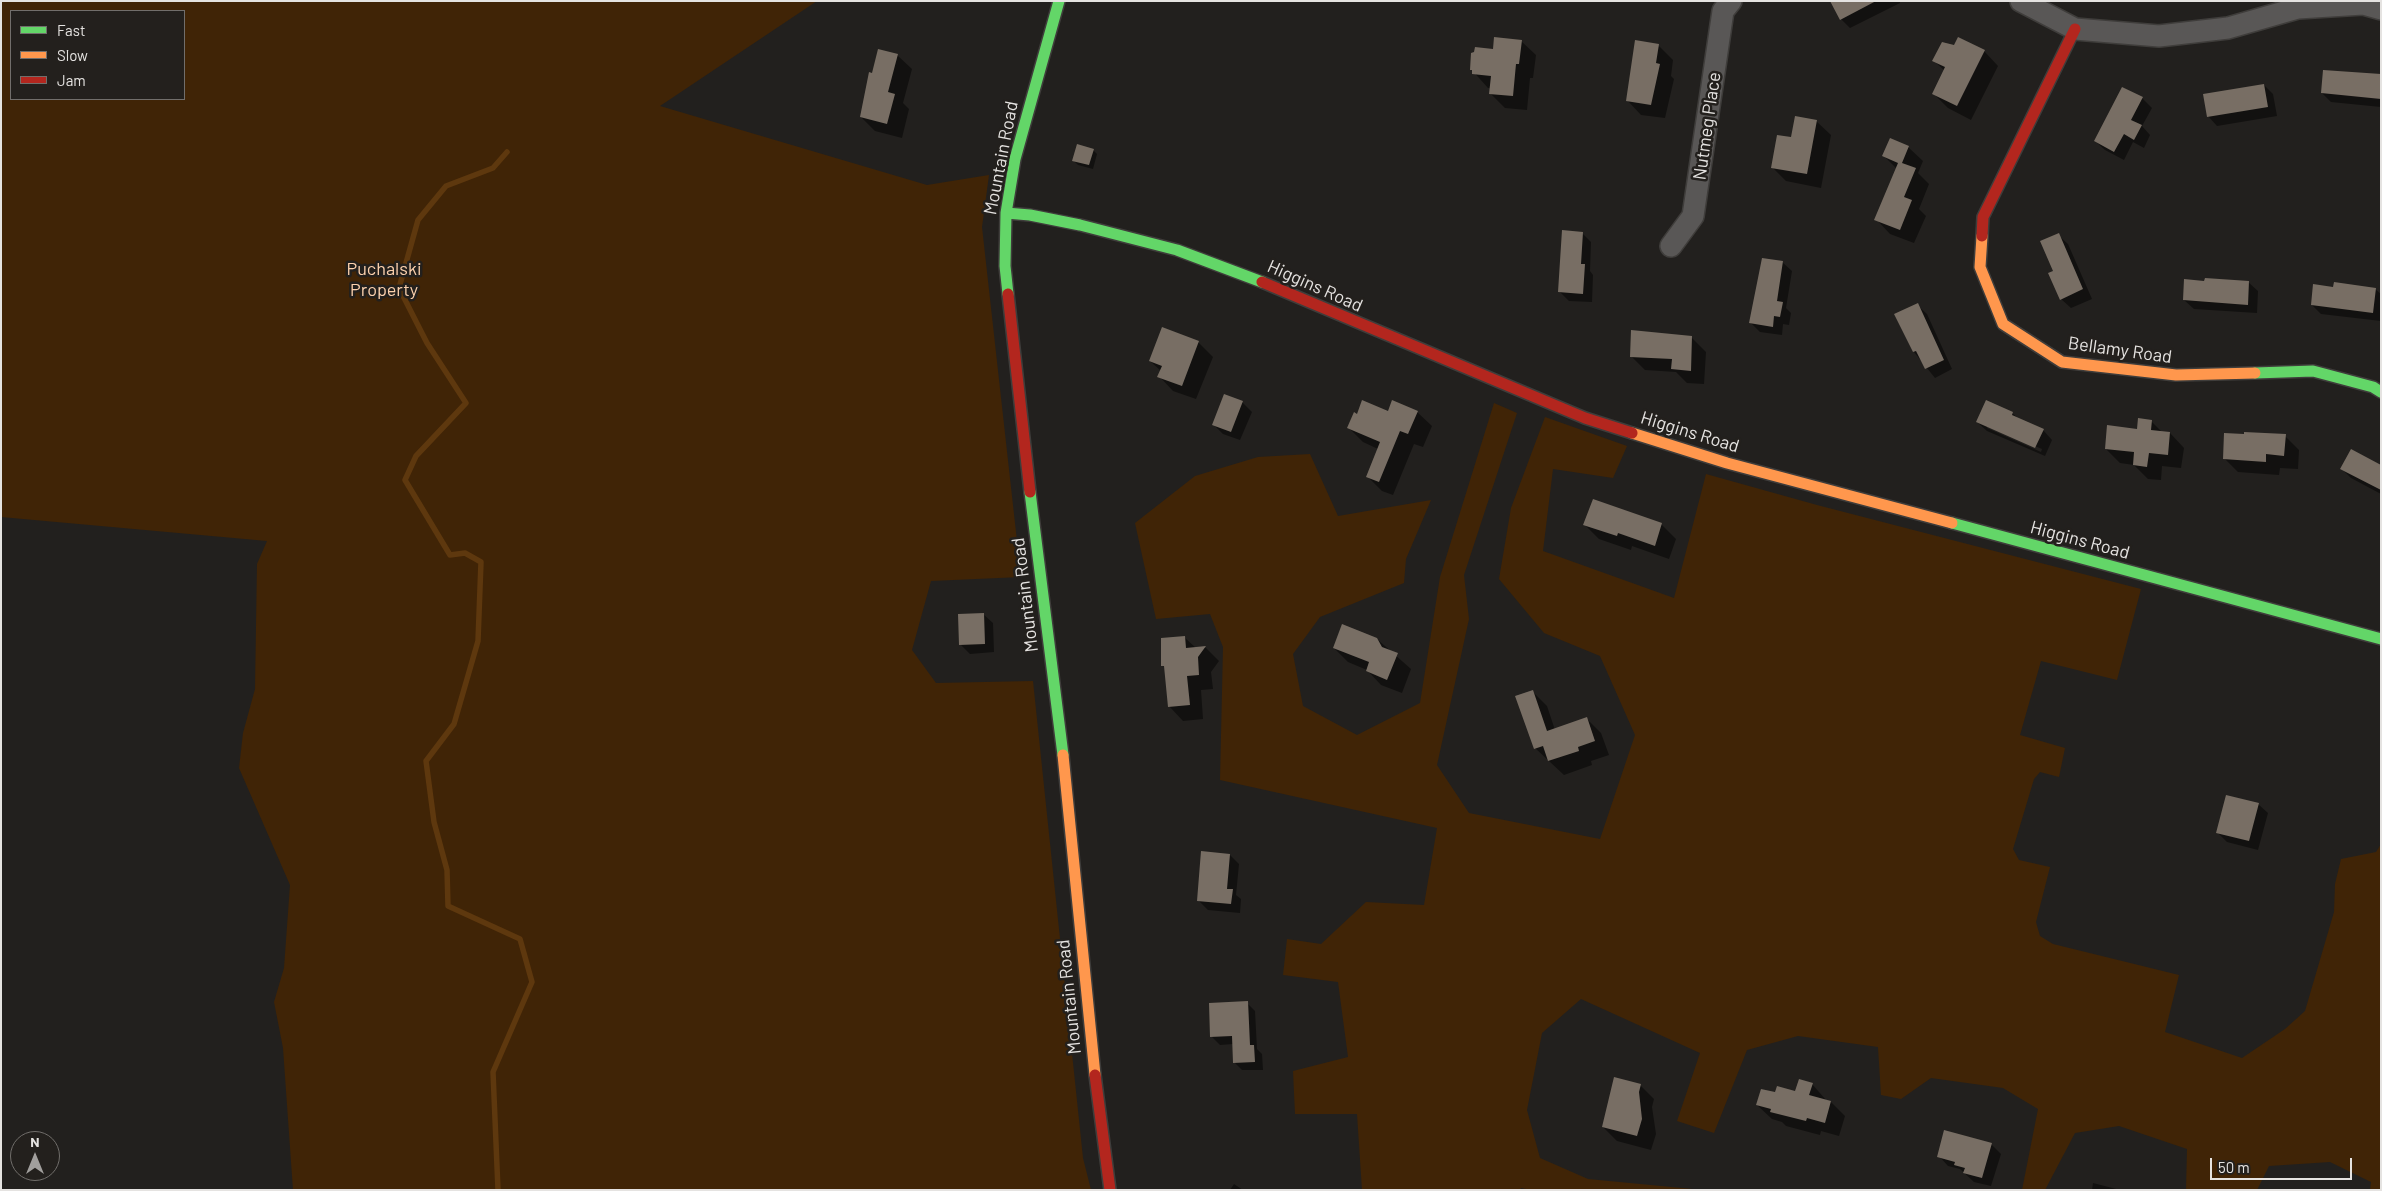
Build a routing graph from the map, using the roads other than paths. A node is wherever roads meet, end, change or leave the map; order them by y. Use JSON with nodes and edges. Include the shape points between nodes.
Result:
{"nodes":[{"id":1,"x":1059,"y":1,"type":"edge"},
{"id":2,"x":1731,"y":1,"type":"edge"},
{"id":3,"x":2021,"y":1,"type":"edge"},
{"id":4,"x":2381,"y":10,"type":"edge"},
{"id":5,"x":2075,"y":29,"type":"junction"},
{"id":6,"x":1006,"y":213,"type":"junction"},
{"id":7,"x":1670,"y":246,"type":"dead end"},
{"id":8,"x":2381,"y":392,"type":"edge"},
{"id":9,"x":2381,"y":639,"type":"edge"},
{"id":10,"x":1110,"y":1190,"type":"edge"}],
"edges":[{"from":1,"to":6,"type":"street","name":"Mountain Road","via":[[1014,159]]},
{"from":2,"to":7,"type":"street","name":"Nutmeg Place","via":[[1724,11],[1693,216]]},
{"from":3,"to":5,"type":"street"},
{"from":4,"to":5,"type":"street","via":[[2362,4],[2298,8],[2228,28],[2159,36]]},
{"from":5,"to":8,"type":"street","name":"Bellamy Road","via":[[1983,217],[1980,267],[2002,324],[2062,362],[2176,375],[2313,371]]},
{"from":6,"to":9,"type":"street","name":"Higgins Road","via":[[1080,225],[1177,250],[1246,275],[1585,418],[1728,463]]},
{"from":6,"to":10,"type":"street","name":"Mountain Road","via":[[1009,319],[1064,763],[1098,1105]]}]}
